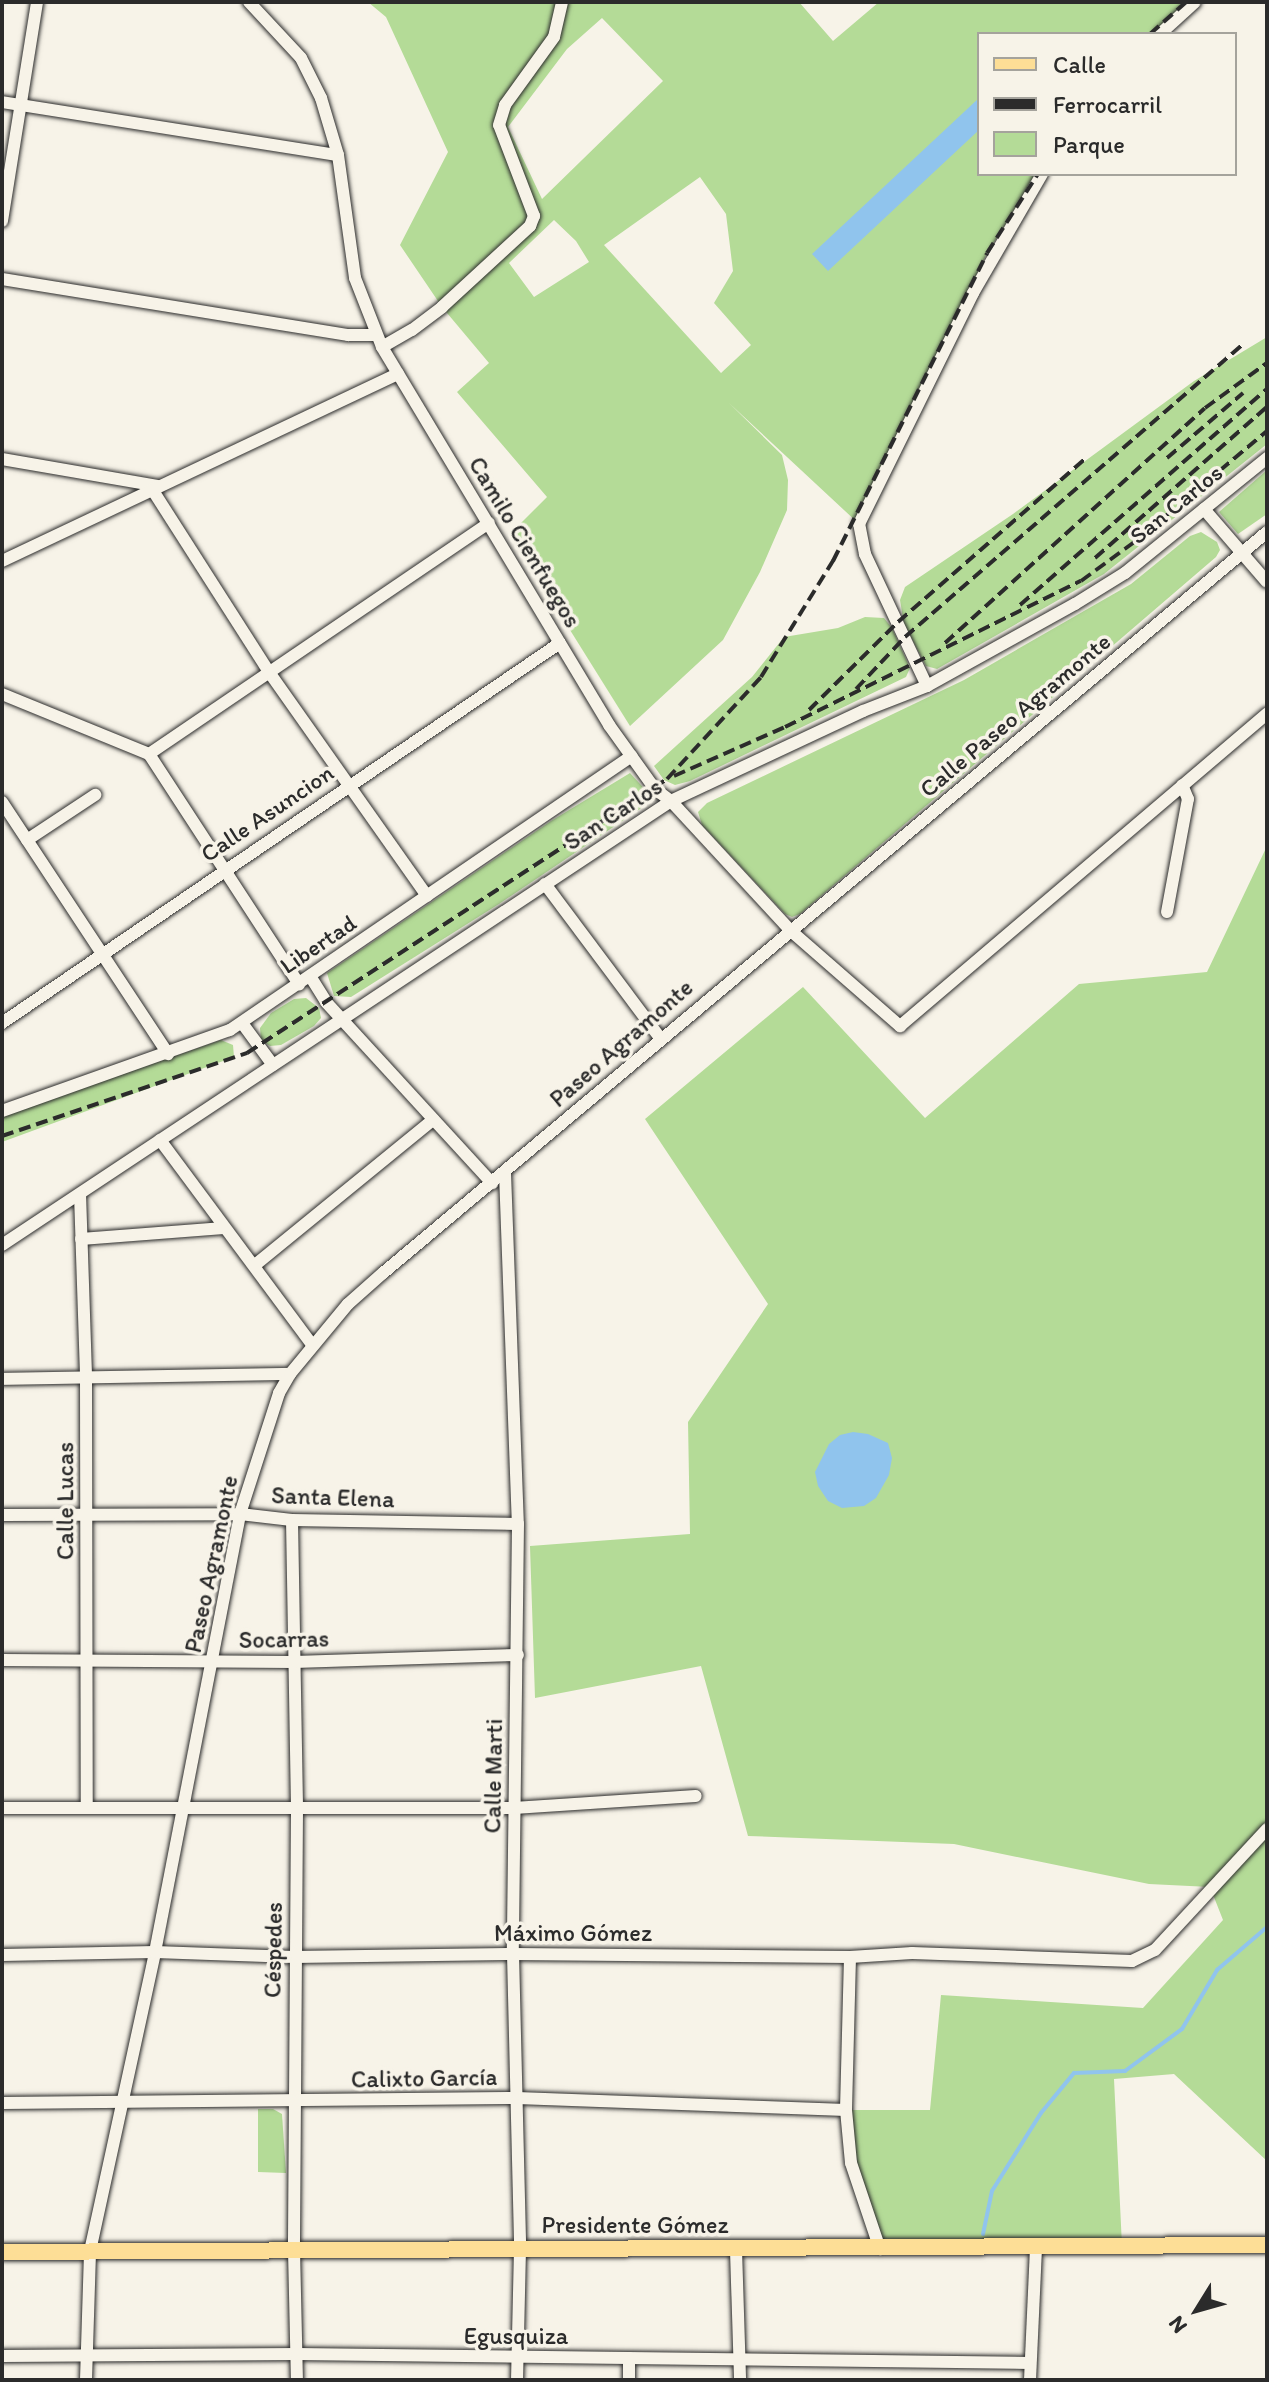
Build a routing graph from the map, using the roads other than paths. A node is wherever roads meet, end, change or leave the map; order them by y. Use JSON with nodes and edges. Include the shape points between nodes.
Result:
{"nodes":[{"id":1,"x":37,"y":2,"type":"edge"},
{"id":2,"x":249,"y":2,"type":"edge"},
{"id":3,"x":562,"y":2,"type":"edge"},
{"id":4,"x":1195,"y":2,"type":"edge"},
{"id":5,"x":1162,"y":32,"type":"edge"},
{"id":6,"x":2,"y":102,"type":"edge"},
{"id":7,"x":20,"y":105,"type":"junction"},
{"id":8,"x":338,"y":155,"type":"junction"},
{"id":9,"x":1041,"y":176,"type":"edge"},
{"id":10,"x":2,"y":221,"type":"edge"},
{"id":11,"x":2,"y":279,"type":"edge"},
{"id":12,"x":379,"y":341,"type":"junction"},
{"id":13,"x":398,"y":374,"type":"junction"},
{"id":14,"x":1267,"y":458,"type":"edge"},
{"id":15,"x":2,"y":459,"type":"edge"},
{"id":16,"x":155,"y":488,"type":"junction"},
{"id":17,"x":1204,"y":509,"type":"junction"},
{"id":18,"x":489,"y":523,"type":"junction"},
{"id":19,"x":1267,"y":532,"type":"edge"},
{"id":20,"x":1243,"y":552,"type":"junction"},
{"id":21,"x":2,"y":561,"type":"edge"},
{"id":22,"x":1267,"y":582,"type":"edge"},
{"id":23,"x":560,"y":643,"type":"junction"},
{"id":24,"x":269,"y":672,"type":"junction"},
{"id":25,"x":927,"y":686,"type":"junction"},
{"id":26,"x":2,"y":694,"type":"edge"},
{"id":27,"x":1267,"y":714,"type":"edge"},
{"id":28,"x":149,"y":754,"type":"junction"},
{"id":29,"x":631,"y":756,"type":"junction"},
{"id":30,"x":348,"y":785,"type":"junction"},
{"id":31,"x":1182,"y":785,"type":"junction"},
{"id":32,"x":95,"y":795,"type":"dead end"},
{"id":33,"x":671,"y":801,"type":"junction"},
{"id":34,"x":2,"y":802,"type":"edge"},
{"id":35,"x":27,"y":840,"type":"junction"},
{"id":36,"x":223,"y":870,"type":"junction"},
{"id":37,"x":545,"y":884,"type":"junction"},
{"id":38,"x":427,"y":896,"type":"junction"},
{"id":39,"x":1167,"y":912,"type":"dead end"},
{"id":40,"x":791,"y":931,"type":"junction"},
{"id":41,"x":100,"y":954,"type":"junction"},
{"id":42,"x":305,"y":980,"type":"junction"},
{"id":43,"x":342,"y":1019,"type":"junction"},
{"id":44,"x":2,"y":1023,"type":"edge"},
{"id":45,"x":242,"y":1023,"type":"junction"},
{"id":46,"x":660,"y":1038,"type":"junction"},
{"id":47,"x":168,"y":1054,"type":"junction"},
{"id":48,"x":273,"y":1065,"type":"junction"},
{"id":49,"x":3,"y":1108,"type":"edge"},
{"id":50,"x":433,"y":1120,"type":"junction"},
{"id":51,"x":160,"y":1140,"type":"junction"},
{"id":52,"x":505,"y":1173,"type":"junction"},
{"id":53,"x":492,"y":1183,"type":"junction"},
{"id":54,"x":80,"y":1194,"type":"junction"},
{"id":55,"x":224,"y":1228,"type":"junction"},
{"id":56,"x":81,"y":1239,"type":"junction"},
{"id":57,"x":2,"y":1245,"type":"edge"},
{"id":58,"x":255,"y":1265,"type":"junction"},
{"id":59,"x":312,"y":1345,"type":"junction"},
{"id":60,"x":290,"y":1374,"type":"junction"},
{"id":61,"x":86,"y":1378,"type":"junction"},
{"id":62,"x":2,"y":1379,"type":"edge"},
{"id":63,"x":87,"y":1514,"type":"junction"},
{"id":64,"x":240,"y":1514,"type":"junction"},
{"id":65,"x":2,"y":1515,"type":"edge"},
{"id":66,"x":292,"y":1520,"type":"junction"},
{"id":67,"x":518,"y":1524,"type":"junction"},
{"id":68,"x":518,"y":1655,"type":"junction"},
{"id":69,"x":2,"y":1660,"type":"edge"},
{"id":70,"x":87,"y":1660,"type":"junction"},
{"id":71,"x":213,"y":1662,"type":"junction"},
{"id":72,"x":294,"y":1662,"type":"junction"},
{"id":73,"x":696,"y":1796,"type":"dead end"},
{"id":74,"x":87,"y":1807,"type":"junction"},
{"id":75,"x":2,"y":1808,"type":"edge"},
{"id":76,"x":184,"y":1808,"type":"junction"},
{"id":77,"x":514,"y":1808,"type":"junction"},
{"id":78,"x":297,"y":1810,"type":"junction"},
{"id":79,"x":1267,"y":1829,"type":"edge"},
{"id":80,"x":155,"y":1952,"type":"junction"},
{"id":81,"x":513,"y":1954,"type":"junction"},
{"id":82,"x":2,"y":1955,"type":"edge"},
{"id":83,"x":294,"y":1957,"type":"junction"},
{"id":84,"x":850,"y":1957,"type":"junction"},
{"id":85,"x":517,"y":2098,"type":"junction"},
{"id":86,"x":294,"y":2101,"type":"junction"},
{"id":87,"x":2,"y":2103,"type":"edge"},
{"id":88,"x":122,"y":2103,"type":"junction"},
{"id":89,"x":846,"y":2110,"type":"junction"},
{"id":90,"x":1267,"y":2245,"type":"edge"},
{"id":91,"x":1036,"y":2246,"type":"junction"},
{"id":92,"x":520,"y":2249,"type":"junction"},
{"id":93,"x":880,"y":2249,"type":"junction"},
{"id":94,"x":294,"y":2250,"type":"junction"},
{"id":95,"x":736,"y":2250,"type":"junction"},
{"id":96,"x":90,"y":2251,"type":"junction"},
{"id":97,"x":2,"y":2252,"type":"edge"},
{"id":98,"x":297,"y":2354,"type":"junction"},
{"id":99,"x":2,"y":2356,"type":"edge"},
{"id":100,"x":86,"y":2356,"type":"junction"},
{"id":101,"x":629,"y":2358,"type":"junction"},
{"id":102,"x":740,"y":2358,"type":"junction"},
{"id":103,"x":517,"y":2359,"type":"junction"},
{"id":104,"x":1030,"y":2363,"type":"junction"},
{"id":105,"x":86,"y":2380,"type":"edge"},
{"id":106,"x":297,"y":2380,"type":"edge"},
{"id":107,"x":517,"y":2380,"type":"edge"},
{"id":108,"x":629,"y":2380,"type":"edge"},
{"id":109,"x":740,"y":2380,"type":"edge"},
{"id":110,"x":1030,"y":2380,"type":"edge"}],
"edges":[{"from":1,"to":7,"type":"street"},
{"from":2,"to":8,"type":"street","name":"Camilo Cienfuegos","via":[[301,58],[321,98]]},
{"from":3,"to":12,"type":"street","via":[[554,37],[505,105],[499,125],[534,216],[530,226],[442,307]]},
{"from":4,"to":5,"type":"street"},
{"from":6,"to":7,"type":"street"},
{"from":7,"to":8,"type":"street"},
{"from":7,"to":10,"type":"street"},
{"from":8,"to":12,"type":"street","name":"Camilo Cienfuegos","via":[[355,278]]},
{"from":9,"to":25,"type":"street","via":[[973,293],[859,524],[865,554]]},
{"from":11,"to":12,"type":"street"},
{"from":12,"to":13,"type":"street","name":"Camilo Cienfuegos"},
{"from":13,"to":16,"type":"street"},
{"from":13,"to":18,"type":"street","name":"Camilo Cienfuegos"},
{"from":14,"to":17,"type":"street","name":"San Carlos"},
{"from":15,"to":16,"type":"street"},
{"from":16,"to":21,"type":"street"},
{"from":16,"to":24,"type":"street"},
{"from":17,"to":20,"type":"street"},
{"from":17,"to":25,"type":"street","name":"San Carlos","via":[[1125,573]]},
{"from":18,"to":23,"type":"street","name":"Camilo Cienfuegos"},
{"from":18,"to":24,"type":"street"},
{"from":19,"to":20,"type":"street","name":"Calle Paseo Agramonte"},
{"from":20,"to":22,"type":"street"},
{"from":20,"to":40,"type":"street","name":"Calle Paseo Agramonte"},
{"from":23,"to":29,"type":"street","name":"Camilo Cienfuegos"},
{"from":23,"to":30,"type":"street","name":"Calle Asuncion"},
{"from":24,"to":28,"type":"street"},
{"from":24,"to":30,"type":"street"},
{"from":25,"to":33,"type":"street","name":"San Carlos"},
{"from":26,"to":28,"type":"street"},
{"from":27,"to":31,"type":"street"},
{"from":28,"to":36,"type":"street"},
{"from":29,"to":33,"type":"street","name":"Camilo Cienfuegos"},
{"from":29,"to":38,"type":"street","name":"Libertad"},
{"from":30,"to":36,"type":"street","name":"Calle Asuncion"},
{"from":30,"to":38,"type":"street"},
{"from":31,"to":39,"type":"street","via":[[1188,799]]},
{"from":31,"to":40,"type":"street","name":"Camilo Cienfuegos","via":[[900,1026]]},
{"from":32,"to":35,"type":"street"},
{"from":33,"to":37,"type":"street","name":"San Carlos"},
{"from":33,"to":40,"type":"street","name":"Camilo Cienfuegos"},
{"from":34,"to":35,"type":"street"},
{"from":35,"to":41,"type":"street"},
{"from":36,"to":41,"type":"street","name":"Calle Asuncion"},
{"from":36,"to":42,"type":"street"},
{"from":37,"to":43,"type":"street","name":"San Carlos"},
{"from":37,"to":46,"type":"street"},
{"from":38,"to":42,"type":"street","name":"Libertad"},
{"from":40,"to":46,"type":"street","name":"Paseo Agramonte"},
{"from":41,"to":44,"type":"street","name":"Calle Asuncion"},
{"from":41,"to":47,"type":"street"},
{"from":42,"to":43,"type":"street"},
{"from":42,"to":45,"type":"street","name":"Libertad"},
{"from":43,"to":48,"type":"street","name":"San Carlos"},
{"from":43,"to":50,"type":"street"},
{"from":45,"to":47,"type":"street","name":"Libertad"},
{"from":45,"to":48,"type":"street"},
{"from":46,"to":52,"type":"street","name":"Paseo Agramonte"},
{"from":47,"to":49,"type":"street","name":"Libertad"},
{"from":48,"to":51,"type":"street","name":"San Carlos"},
{"from":50,"to":53,"type":"street"},
{"from":50,"to":58,"type":"street"},
{"from":51,"to":54,"type":"street","name":"San Carlos"},
{"from":51,"to":55,"type":"street"},
{"from":52,"to":53,"type":"street","name":"Paseo Agramonte"},
{"from":52,"to":67,"type":"street","name":"Calle Marti"},
{"from":53,"to":59,"type":"street","name":"Paseo Agramonte","via":[[348,1304]]},
{"from":54,"to":56,"type":"street","name":"Calle Lucas"},
{"from":54,"to":57,"type":"street","name":"San Carlos"},
{"from":55,"to":56,"type":"street"},
{"from":55,"to":58,"type":"street"},
{"from":56,"to":61,"type":"street","name":"Calle Lucas"},
{"from":58,"to":59,"type":"street"},
{"from":59,"to":60,"type":"street","name":"Paseo Agramonte"},
{"from":60,"to":61,"type":"street"},
{"from":60,"to":64,"type":"street","name":"Paseo Agramonte"},
{"from":61,"to":62,"type":"street"},
{"from":61,"to":63,"type":"street","name":"Calle Lucas"},
{"from":63,"to":64,"type":"street","name":"Santa Elena"},
{"from":63,"to":65,"type":"street","name":"Santa Elena"},
{"from":63,"to":70,"type":"street","name":"Calle Lucas"},
{"from":64,"to":66,"type":"street","name":"Santa Elena"},
{"from":64,"to":71,"type":"street","name":"Paseo Agramonte"},
{"from":66,"to":67,"type":"street","name":"Santa Elena"},
{"from":66,"to":72,"type":"street","name":"Céspedes"},
{"from":67,"to":68,"type":"street","name":"Calle Marti"},
{"from":68,"to":72,"type":"street","name":"Socarras"},
{"from":68,"to":77,"type":"street","name":"Calle Marti"},
{"from":69,"to":70,"type":"street","name":"Socarras"},
{"from":70,"to":71,"type":"street","name":"Socarras"},
{"from":70,"to":74,"type":"street","name":"Calle Lucas"},
{"from":71,"to":72,"type":"street","name":"Socarras"},
{"from":71,"to":76,"type":"street","name":"Paseo Agramonte"},
{"from":72,"to":78,"type":"street","name":"Céspedes"},
{"from":73,"to":77,"type":"street"},
{"from":74,"to":75,"type":"street"},
{"from":74,"to":76,"type":"street"},
{"from":76,"to":78,"type":"street"},
{"from":76,"to":80,"type":"street","name":"Paseo Agramonte"},
{"from":77,"to":78,"type":"street"},
{"from":77,"to":81,"type":"street","name":"Calle Marti"},
{"from":78,"to":83,"type":"street","name":"Céspedes"},
{"from":79,"to":84,"type":"street","name":"Máximo Gómez","via":[[1155,1950],[1142,1957]]},
{"from":80,"to":82,"type":"street","name":"Máximo Gómez"},
{"from":80,"to":83,"type":"street","name":"Máximo Gómez"},
{"from":80,"to":88,"type":"street","name":"Paseo Agramonte"},
{"from":81,"to":83,"type":"street","name":"Máximo Gómez"},
{"from":81,"to":84,"type":"street","name":"Máximo Gómez"},
{"from":81,"to":85,"type":"street","name":"Calle Marti"},
{"from":83,"to":86,"type":"street","name":"Céspedes"},
{"from":84,"to":89,"type":"street"},
{"from":85,"to":86,"type":"street","name":"Calixto García"},
{"from":85,"to":89,"type":"street","name":"Calixto García"},
{"from":85,"to":92,"type":"street","name":"Calle Marti"},
{"from":86,"to":88,"type":"street","name":"Calixto García"},
{"from":86,"to":94,"type":"street","name":"Céspedes"},
{"from":87,"to":88,"type":"street","name":"Calixto García"},
{"from":88,"to":96,"type":"street","name":"Paseo Agramonte"},
{"from":89,"to":93,"type":"street","via":[[851,2163]]},
{"from":90,"to":91,"type":"main road","name":"Presidente Gómez"},
{"from":91,"to":93,"type":"main road","name":"Presidente Gómez"},
{"from":91,"to":104,"type":"street"},
{"from":92,"to":94,"type":"main road","name":"Presidente Gómez"},
{"from":92,"to":95,"type":"main road","name":"Presidente Gómez"},
{"from":92,"to":103,"type":"street","name":"Calle Marti"},
{"from":93,"to":95,"type":"main road","name":"Presidente Gómez"},
{"from":94,"to":96,"type":"main road","name":"Presidente Gómez"},
{"from":94,"to":98,"type":"street","name":"Céspedes"},
{"from":95,"to":102,"type":"street"},
{"from":96,"to":97,"type":"main road","name":"Presidente Gómez"},
{"from":96,"to":100,"type":"street","name":"Paseo Agramonte"},
{"from":98,"to":100,"type":"street","name":"Egusquiza"},
{"from":98,"to":103,"type":"street","name":"Egusquiza"},
{"from":98,"to":106,"type":"street","name":"Céspedes"},
{"from":99,"to":100,"type":"street","name":"Egusquiza"},
{"from":100,"to":105,"type":"street","name":"Paseo Agramonte"},
{"from":101,"to":102,"type":"street","name":"Egusquiza"},
{"from":101,"to":103,"type":"street","name":"Egusquiza"},
{"from":101,"to":108,"type":"street"},
{"from":102,"to":104,"type":"street","name":"Egusquiza"},
{"from":102,"to":109,"type":"street"},
{"from":103,"to":107,"type":"street","name":"Calle Marti"},
{"from":104,"to":110,"type":"street"}]}
